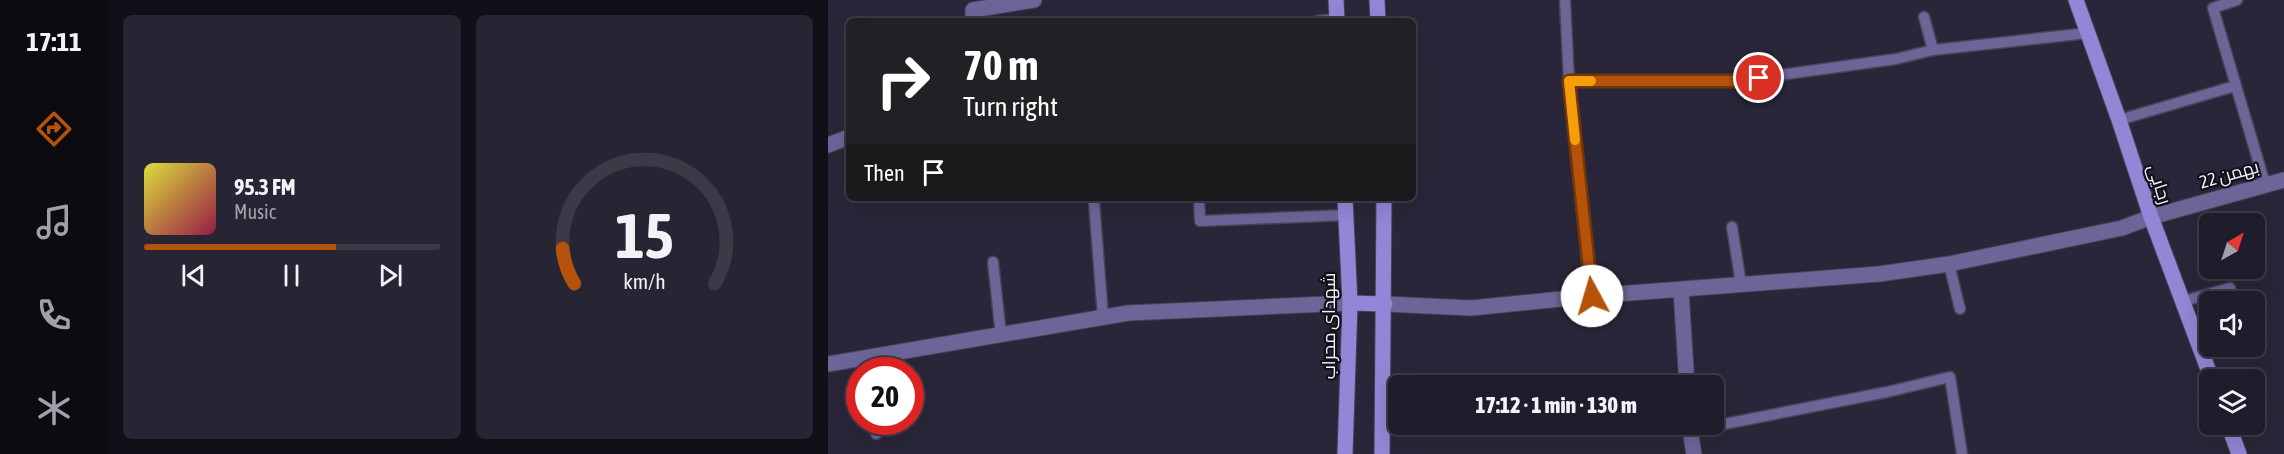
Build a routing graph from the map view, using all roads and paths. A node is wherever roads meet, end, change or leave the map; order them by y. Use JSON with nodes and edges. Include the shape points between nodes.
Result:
{"nodes":[{"id":1,"x":1034,"y":0,"type":"edge"},
{"id":2,"x":1336,"y":0,"type":"edge"},
{"id":3,"x":1377,"y":0,"type":"edge"},
{"id":4,"x":1565,"y":0,"type":"edge"},
{"id":5,"x":2076,"y":0,"type":"edge"},
{"id":6,"x":2237,"y":0,"type":"edge"},
{"id":7,"x":1924,"y":17,"type":"dead end"},
{"id":8,"x":973,"y":18,"type":"edge"},
{"id":9,"x":1337,"y":18,"type":"edge"},
{"id":10,"x":1378,"y":18,"type":"edge"},
{"id":11,"x":2088,"y":33,"type":"junction"},
{"id":12,"x":1933,"y":50,"type":"junction"},
{"id":13,"x":1569,"y":81,"type":"junction"},
{"id":14,"x":2235,"y":86,"type":"junction"},
{"id":15,"x":2119,"y":120,"type":"junction"},
{"id":16,"x":846,"y":138,"type":"edge"},
{"id":17,"x":828,"y":145,"type":"edge"},
{"id":18,"x":2284,"y":180,"type":"edge"},
{"id":19,"x":2265,"y":184,"type":"junction"},
{"id":20,"x":1199,"y":201,"type":"edge"},
{"id":21,"x":1345,"y":201,"type":"edge"},
{"id":22,"x":1384,"y":201,"type":"edge"},
{"id":23,"x":1094,"y":202,"type":"dead end"},
{"id":24,"x":1346,"y":215,"type":"junction"},
{"id":25,"x":2151,"y":218,"type":"junction"},
{"id":26,"x":1732,"y":226,"type":"dead end"},
{"id":27,"x":993,"y":262,"type":"dead end"},
{"id":28,"x":1949,"y":264,"type":"junction"},
{"id":29,"x":1741,"y":284,"type":"junction"},
{"id":30,"x":2230,"y":288,"type":"dead end"},
{"id":31,"x":1681,"y":290,"type":"junction"},
{"id":32,"x":1592,"y":296,"type":"junction"},
{"id":33,"x":2184,"y":301,"type":"junction"},
{"id":34,"x":1350,"y":303,"type":"junction"},
{"id":35,"x":1384,"y":304,"type":"junction"},
{"id":36,"x":1960,"y":309,"type":"dead end"},
{"id":37,"x":1103,"y":317,"type":"junction"},
{"id":38,"x":1001,"y":335,"type":"junction"},
{"id":39,"x":898,"y":357,"type":"edge"},
{"id":40,"x":828,"y":364,"type":"edge"},
{"id":41,"x":846,"y":364,"type":"edge"},
{"id":42,"x":2208,"y":369,"type":"edge"},
{"id":43,"x":1685,"y":375,"type":"edge"},
{"id":44,"x":1724,"y":422,"type":"edge"},
{"id":45,"x":1690,"y":435,"type":"edge"},
{"id":46,"x":2232,"y":435,"type":"edge"},
{"id":47,"x":1345,"y":454,"type":"edge"},
{"id":48,"x":1382,"y":454,"type":"edge"},
{"id":49,"x":1694,"y":454,"type":"edge"},
{"id":50,"x":1962,"y":454,"type":"edge"},
{"id":51,"x":2239,"y":454,"type":"edge"}],
"edges":[{"from":1,"to":8,"type":"street","via":[[973,10]]},
{"from":2,"to":9,"type":"street"},
{"from":3,"to":10,"type":"street"},
{"from":4,"to":13,"type":"lane"},
{"from":5,"to":11,"type":"street","name":"رجایی"},
{"from":6,"to":14,"type":"lane","via":[[2213,8]]},
{"from":7,"to":12,"type":"lane"},
{"from":11,"to":12,"type":"lane"},
{"from":11,"to":15,"type":"street","name":"رجایی"},
{"from":12,"to":13,"type":"lane","via":[[1896,59],[1736,81]]},
{"from":13,"to":32,"type":"lane"},
{"from":14,"to":15,"type":"lane"},
{"from":14,"to":19,"type":"lane"},
{"from":15,"to":25,"type":"street","name":"رجایی"},
{"from":16,"to":17,"type":"street"},
{"from":18,"to":19,"type":"street","name":"22 بهمن"},
{"from":19,"to":25,"type":"street","name":"22 بهمن"},
{"from":20,"to":24,"type":"lane","via":[[1200,221]]},
{"from":21,"to":24,"type":"street","name":"شهدای محراب"},
{"from":22,"to":35,"type":"street"},
{"from":23,"to":37,"type":"lane"},
{"from":24,"to":34,"type":"street","name":"شهدای محراب"},
{"from":25,"to":28,"type":"street","name":"22 بهمن","via":[[2122,228]]},
{"from":25,"to":33,"type":"street","name":"رجایی"},
{"from":26,"to":29,"type":"lane"},
{"from":27,"to":38,"type":"lane"},
{"from":28,"to":29,"type":"street","name":"22 بهمن","via":[[1879,274]]},
{"from":28,"to":36,"type":"lane"},
{"from":29,"to":31,"type":"street","name":"22 بهمن"},
{"from":30,"to":33,"type":"lane"},
{"from":31,"to":32,"type":"street","name":"22 بهمن"},
{"from":31,"to":43,"type":"street"},
{"from":32,"to":35,"type":"street","name":"22 بهمن","via":[[1471,308]]},
{"from":33,"to":42,"type":"street","name":"رجایی"},
{"from":34,"to":35,"type":"street"},
{"from":34,"to":37,"type":"street"},
{"from":34,"to":47,"type":"street","name":"شهدای محراب"},
{"from":35,"to":48,"type":"street"},
{"from":37,"to":38,"type":"street"},
{"from":38,"to":39,"type":"street"},
{"from":40,"to":41,"type":"street"},
{"from":44,"to":50,"type":"lane","via":[[1950,377]]},
{"from":45,"to":49,"type":"street"},
{"from":46,"to":51,"type":"street"}]}
